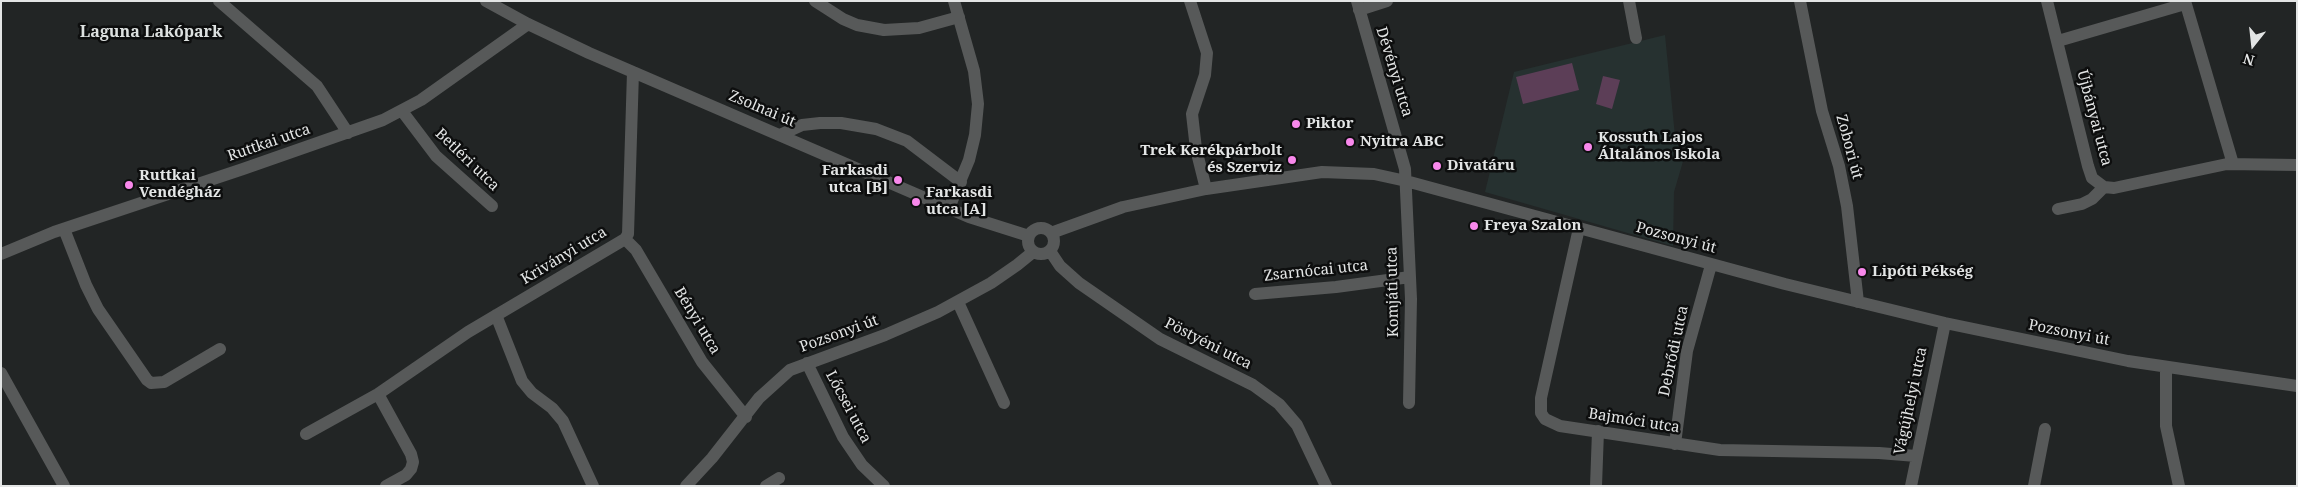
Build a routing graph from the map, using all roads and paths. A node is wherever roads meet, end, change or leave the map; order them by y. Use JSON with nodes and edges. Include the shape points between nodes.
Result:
{"nodes":[{"id":1,"x":220,"y":1,"type":"edge"},
{"id":2,"x":486,"y":1,"type":"edge"},
{"id":3,"x":815,"y":1,"type":"edge"},
{"id":4,"x":954,"y":1,"type":"edge"},
{"id":5,"x":1190,"y":1,"type":"edge"},
{"id":6,"x":1387,"y":1,"type":"edge"},
{"id":7,"x":1629,"y":1,"type":"edge"},
{"id":8,"x":1800,"y":1,"type":"edge"},
{"id":9,"x":2047,"y":1,"type":"edge"},
{"id":10,"x":2185,"y":3,"type":"edge"},
{"id":11,"x":1358,"y":5,"type":"edge"},
{"id":12,"x":959,"y":17,"type":"junction"},
{"id":13,"x":528,"y":24,"type":"junction"},
{"id":14,"x":1636,"y":38,"type":"dead end"},
{"id":15,"x":2058,"y":41,"type":"junction"},
{"id":16,"x":633,"y":72,"type":"junction"},
{"id":17,"x":402,"y":111,"type":"junction"},
{"id":18,"x":348,"y":133,"type":"junction"},
{"id":19,"x":780,"y":134,"type":"junction"},
{"id":20,"x":2233,"y":164,"type":"junction"},
{"id":21,"x":2297,"y":164,"type":"edge"},
{"id":22,"x":1406,"y":181,"type":"junction"},
{"id":23,"x":961,"y":182,"type":"junction"},
{"id":24,"x":2104,"y":187,"type":"junction"},
{"id":25,"x":1206,"y":189,"type":"junction"},
{"id":26,"x":492,"y":206,"type":"dead end"},
{"id":27,"x":949,"y":208,"type":"junction"},
{"id":28,"x":2058,"y":209,"type":"dead end"},
{"id":29,"x":1578,"y":228,"type":"junction"},
{"id":30,"x":64,"y":229,"type":"junction"},
{"id":31,"x":1051,"y":233,"type":"junction"},
{"id":32,"x":1029,"y":236,"type":"junction"},
{"id":33,"x":625,"y":239,"type":"junction"},
{"id":34,"x":1050,"y":251,"type":"junction"},
{"id":35,"x":1033,"y":252,"type":"junction"},
{"id":36,"x":1,"y":254,"type":"edge"},
{"id":37,"x":1710,"y":265,"type":"junction"},
{"id":38,"x":1410,"y":277,"type":"junction"},
{"id":39,"x":1255,"y":294,"type":"dead end"},
{"id":40,"x":958,"y":302,"type":"junction"},
{"id":41,"x":1858,"y":302,"type":"junction"},
{"id":42,"x":496,"y":315,"type":"junction"},
{"id":43,"x":1945,"y":323,"type":"junction"},
{"id":44,"x":220,"y":349,"type":"dead end"},
{"id":45,"x":807,"y":363,"type":"junction"},
{"id":46,"x":2166,"y":368,"type":"junction"},
{"id":47,"x":1,"y":373,"type":"edge"},
{"id":48,"x":2297,"y":386,"type":"edge"},
{"id":49,"x":378,"y":394,"type":"junction"},
{"id":50,"x":1004,"y":403,"type":"dead end"},
{"id":51,"x":1409,"y":404,"type":"dead end"},
{"id":52,"x":746,"y":417,"type":"junction"},
{"id":53,"x":2045,"y":429,"type":"dead end"},
{"id":54,"x":1598,"y":431,"type":"junction"},
{"id":55,"x":306,"y":434,"type":"dead end"},
{"id":56,"x":1675,"y":444,"type":"junction"},
{"id":57,"x":1916,"y":456,"type":"junction"},
{"id":58,"x":779,"y":478,"type":"dead end"},
{"id":59,"x":64,"y":486,"type":"edge"},
{"id":60,"x":386,"y":486,"type":"edge"},
{"id":61,"x":593,"y":486,"type":"edge"},
{"id":62,"x":686,"y":486,"type":"edge"},
{"id":63,"x":766,"y":486,"type":"edge"},
{"id":64,"x":884,"y":486,"type":"edge"},
{"id":65,"x":1326,"y":486,"type":"edge"},
{"id":66,"x":1596,"y":486,"type":"edge"},
{"id":67,"x":1911,"y":486,"type":"edge"},
{"id":68,"x":2034,"y":486,"type":"edge"},
{"id":69,"x":2179,"y":486,"type":"edge"}],
"edges":[{"from":1,"to":18,"type":"street","via":[[316,86]]},
{"from":2,"to":13,"type":"street","name":"Zsolnai út"},
{"from":3,"to":12,"type":"street","via":[[850,22],[884,30],[919,28]]},
{"from":4,"to":12,"type":"street"},
{"from":5,"to":25,"type":"street","via":[[1207,53],[1205,75],[1192,114]]},
{"from":6,"to":11,"type":"street"},
{"from":7,"to":14,"type":"street"},
{"from":8,"to":41,"type":"street","name":"Zobori út","via":[[1822,111],[1847,206]]},
{"from":9,"to":15,"type":"street","name":"Újbányai utca"},
{"from":10,"to":15,"type":"street"},
{"from":10,"to":20,"type":"street"},
{"from":11,"to":22,"type":"street","name":"Dévényi utca","via":[[1403,159]]},
{"from":12,"to":23,"type":"street","via":[[974,71],[978,104],[975,135]]},
{"from":13,"to":16,"type":"street","name":"Zsolnai út"},
{"from":13,"to":17,"type":"street","name":"Ruttkai utca"},
{"from":15,"to":24,"type":"street","name":"Újbányai utca","via":[[2088,166],[2092,178]]},
{"from":16,"to":19,"type":"street","name":"Zsolnai út"},
{"from":16,"to":33,"type":"street","name":"Kriványi utca","via":[[628,234]]},
{"from":17,"to":18,"type":"street","name":"Ruttkai utca"},
{"from":17,"to":26,"type":"street","name":"Betléri utca","via":[[436,156]]},
{"from":18,"to":30,"type":"street","name":"Ruttkai utca"},
{"from":19,"to":23,"type":"street","via":[[796,127],[820,123],[876,129],[907,141]]},
{"from":19,"to":27,"type":"street","name":"Zsolnai út"},
{"from":20,"to":21,"type":"street","name":"Újbányai utca"},
{"from":20,"to":24,"type":"street","name":"Újbányai utca","via":[[2114,188]]},
{"from":22,"to":25,"type":"street","name":"Pozsonyi út","via":[[1374,174],[1334,171]]},
{"from":22,"to":29,"type":"street","name":"Pozsonyi út"},
{"from":22,"to":38,"type":"street","name":"Komjáti utca"},
{"from":23,"to":27,"type":"street"},
{"from":24,"to":28,"type":"street","via":[[2082,204]]},
{"from":25,"to":31,"type":"street","name":"Pozsonyi út","via":[[1123,207]]},
{"from":27,"to":32,"type":"street","name":"Zsolnai út","via":[[984,223]]},
{"from":29,"to":37,"type":"street","name":"Pozsonyi út"},
{"from":29,"to":54,"type":"street","name":"Bajmóci utca","via":[[1540,405],[1541,413],[1552,424]]},
{"from":30,"to":36,"type":"street","name":"Ruttkai utca"},
{"from":30,"to":44,"type":"street","via":[[98,309],[146,380],[164,382]]},
{"from":31,"to":32,"type":"street","via":[[1041,228]]},
{"from":31,"to":34,"type":"street","via":[[1054,240]]},
{"from":32,"to":35,"type":"street","via":[[1028,245]]},
{"from":33,"to":42,"type":"street","name":"Kriványi utca"},
{"from":33,"to":52,"type":"street","name":"Bényi utca","via":[[636,250],[702,362]]},
{"from":34,"to":35,"type":"street","via":[[1042,255]]},
{"from":34,"to":65,"type":"street","name":"Pöstyéni utca","via":[[1060,266],[1079,283],[1160,339],[1253,385],[1279,404],[1298,426]]},
{"from":35,"to":40,"type":"street","name":"Pozsonyi út","via":[[1017,266]]},
{"from":37,"to":41,"type":"street","name":"Pozsonyi út"},
{"from":37,"to":56,"type":"street","name":"Debrődi utca","via":[[1687,352]]},
{"from":38,"to":39,"type":"street","name":"Zsarnócai utca"},
{"from":38,"to":51,"type":"street","name":"Komjáti utca"},
{"from":40,"to":45,"type":"street","name":"Pozsonyi út","via":[[892,332]]},
{"from":40,"to":50,"type":"street"},
{"from":41,"to":43,"type":"street","name":"Pozsonyi út"},
{"from":42,"to":49,"type":"street","name":"Kriványi utca"},
{"from":42,"to":61,"type":"street","via":[[522,381],[563,421]]},
{"from":43,"to":46,"type":"street","name":"Pozsonyi út"},
{"from":43,"to":57,"type":"street","name":"Vágújhelyi utca"},
{"from":45,"to":52,"type":"street","name":"Pozsonyi út","via":[[790,370],[769,388]]},
{"from":45,"to":64,"type":"street","name":"Lőcsei utca","via":[[843,437],[862,465]]},
{"from":46,"to":48,"type":"street","name":"Pozsonyi út"},
{"from":46,"to":69,"type":"street","via":[[2166,426]]},
{"from":47,"to":59,"type":"street"},
{"from":49,"to":55,"type":"street","name":"Kriványi utca"},
{"from":49,"to":60,"type":"street","via":[[413,462],[406,475]]},
{"from":52,"to":62,"type":"street","name":"Pozsonyi út"},
{"from":53,"to":68,"type":"street"},
{"from":54,"to":56,"type":"street","name":"Bajmóci utca"},
{"from":54,"to":66,"type":"street"},
{"from":56,"to":57,"type":"street","name":"Bajmóci utca","via":[[1734,451]]},
{"from":57,"to":67,"type":"street","name":"Vágújhelyi utca"},
{"from":58,"to":63,"type":"street"}]}
